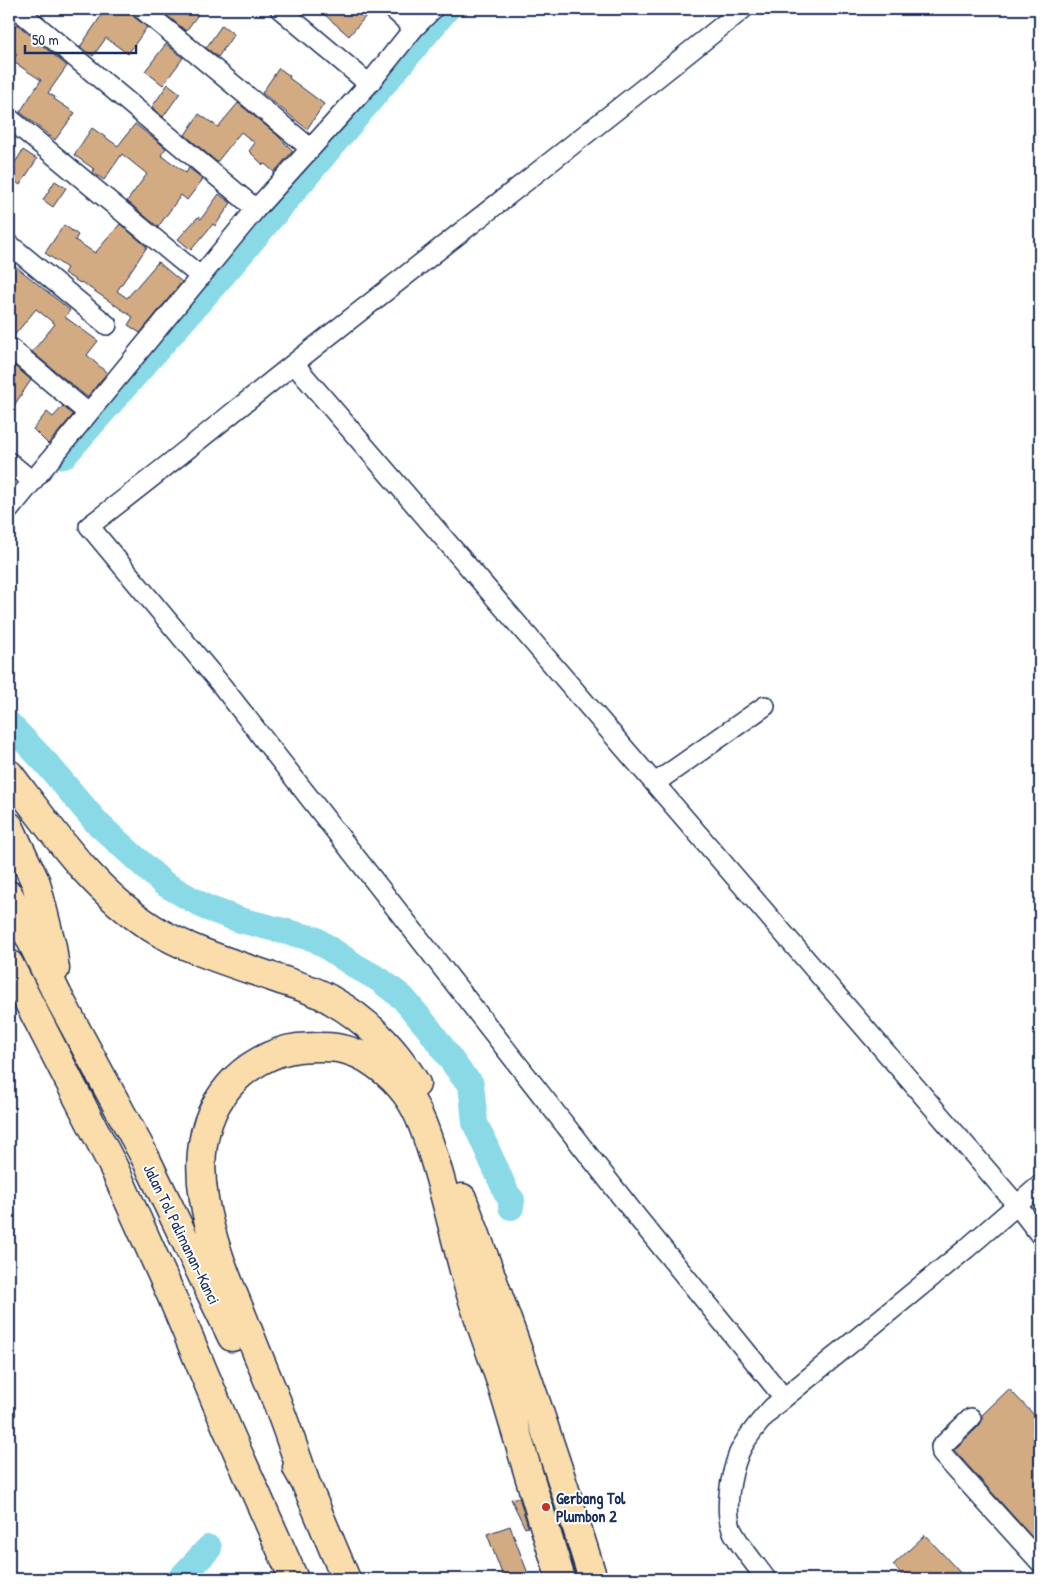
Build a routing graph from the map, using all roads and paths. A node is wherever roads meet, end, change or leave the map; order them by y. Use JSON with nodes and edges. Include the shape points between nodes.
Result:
{"nodes":[{"id":1,"x":17,"y":9,"type":"edge"},
{"id":2,"x":142,"y":9,"type":"edge"},
{"id":3,"x":280,"y":9,"type":"edge"},
{"id":4,"x":393,"y":9,"type":"edge"},
{"id":5,"x":433,"y":9,"type":"edge"},
{"id":6,"x":743,"y":9,"type":"edge"},
{"id":7,"x":414,"y":28,"type":"junction"},
{"id":8,"x":369,"y":84,"type":"junction"},
{"id":9,"x":9,"y":118,"type":"edge"},
{"id":10,"x":310,"y":148,"type":"junction"},
{"id":11,"x":256,"y":209,"type":"junction"},
{"id":12,"x":9,"y":244,"type":"edge"},
{"id":13,"x":201,"y":277,"type":"junction"},
{"id":14,"x":108,"y":324,"type":"dead end"},
{"id":15,"x":9,"y":347,"type":"edge"},
{"id":16,"x":294,"y":364,"type":"junction"},
{"id":17,"x":88,"y":413,"type":"junction"},
{"id":18,"x":9,"y":462,"type":"edge"},
{"id":19,"x":32,"y":481,"type":"junction"},
{"id":20,"x":9,"y":510,"type":"edge"},
{"id":21,"x":765,"y":706,"type":"dead end"},
{"id":22,"x":9,"y":774,"type":"edge"},
{"id":23,"x":655,"y":783,"type":"junction"},
{"id":24,"x":9,"y":826,"type":"edge"},
{"id":25,"x":9,"y":895,"type":"edge"},
{"id":26,"x":9,"y":964,"type":"edge"},
{"id":27,"x":58,"y":996,"type":"junction"},
{"id":28,"x":1040,"y":1185,"type":"edge"},
{"id":29,"x":1017,"y":1204,"type":"junction"},
{"id":30,"x":1040,"y":1235,"type":"edge"},
{"id":31,"x":784,"y":1398,"type":"junction"},
{"id":32,"x":972,"y":1418,"type":"dead end"},
{"id":33,"x":306,"y":1484,"type":"junction"},
{"id":34,"x":1040,"y":1562,"type":"edge"},
{"id":35,"x":294,"y":1579,"type":"edge"},
{"id":36,"x":346,"y":1579,"type":"edge"},
{"id":37,"x":561,"y":1579,"type":"edge"},
{"id":38,"x":593,"y":1579,"type":"edge"},
{"id":39,"x":766,"y":1579,"type":"edge"}],
"edges":[{"from":1,"to":11,"type":"street"},
{"from":2,"to":10,"type":"street"},
{"from":3,"to":8,"type":"street"},
{"from":4,"to":7,"type":"street"},
{"from":5,"to":7,"type":"street"},
{"from":6,"to":16,"type":"street"},
{"from":7,"to":8,"type":"street"},
{"from":8,"to":10,"type":"street"},
{"from":9,"to":13,"type":"street"},
{"from":10,"to":11,"type":"street"},
{"from":11,"to":13,"type":"street"},
{"from":12,"to":14,"type":"street"},
{"from":13,"to":17,"type":"street"},
{"from":15,"to":17,"type":"street"},
{"from":16,"to":23,"type":"street"},
{"from":16,"to":31,"type":"street","via":[[89,526],[222,686],[630,1209]]},
{"from":17,"to":19,"type":"street"},
{"from":18,"to":19,"type":"street"},
{"from":19,"to":20,"type":"street"},
{"from":21,"to":23,"type":"street"},
{"from":22,"to":38,"type":"highway","via":[[60,841],[120,905],[153,929],[186,945],[330,999],[355,1014],[404,1064],[423,1096],[493,1280],[567,1493]]},
{"from":23,"to":29,"type":"street"},
{"from":24,"to":27,"type":"highway","via":[[36,883],[52,947]]},
{"from":25,"to":27,"type":"highway","name":"Jalan Tol Palimanan–Kanci"},
{"from":26,"to":35,"type":"highway","name":"Jalan Tol Palimanan–Kanci","via":[[114,1168]]},
{"from":27,"to":33,"type":"highway","name":"Jalan Tol Palimanan–Kanci","via":[[145,1157],[281,1439]]},
{"from":28,"to":29,"type":"street"},
{"from":29,"to":30,"type":"street"},
{"from":29,"to":31,"type":"street"},
{"from":31,"to":39,"type":"street","via":[[758,1424],[739,1453],[727,1508],[733,1532]]},
{"from":32,"to":34,"type":"street","via":[[942,1447],[942,1454]]},
{"from":33,"to":36,"type":"highway","name":"Jalan Tol Palimanan–Kanci"},
{"from":33,"to":37,"type":"highway","via":[[212,1240],[202,1190],[202,1151],[212,1113],[237,1076],[255,1063],[292,1049],[339,1048],[367,1059],[386,1072],[408,1096],[426,1131],[468,1284]]}]}
